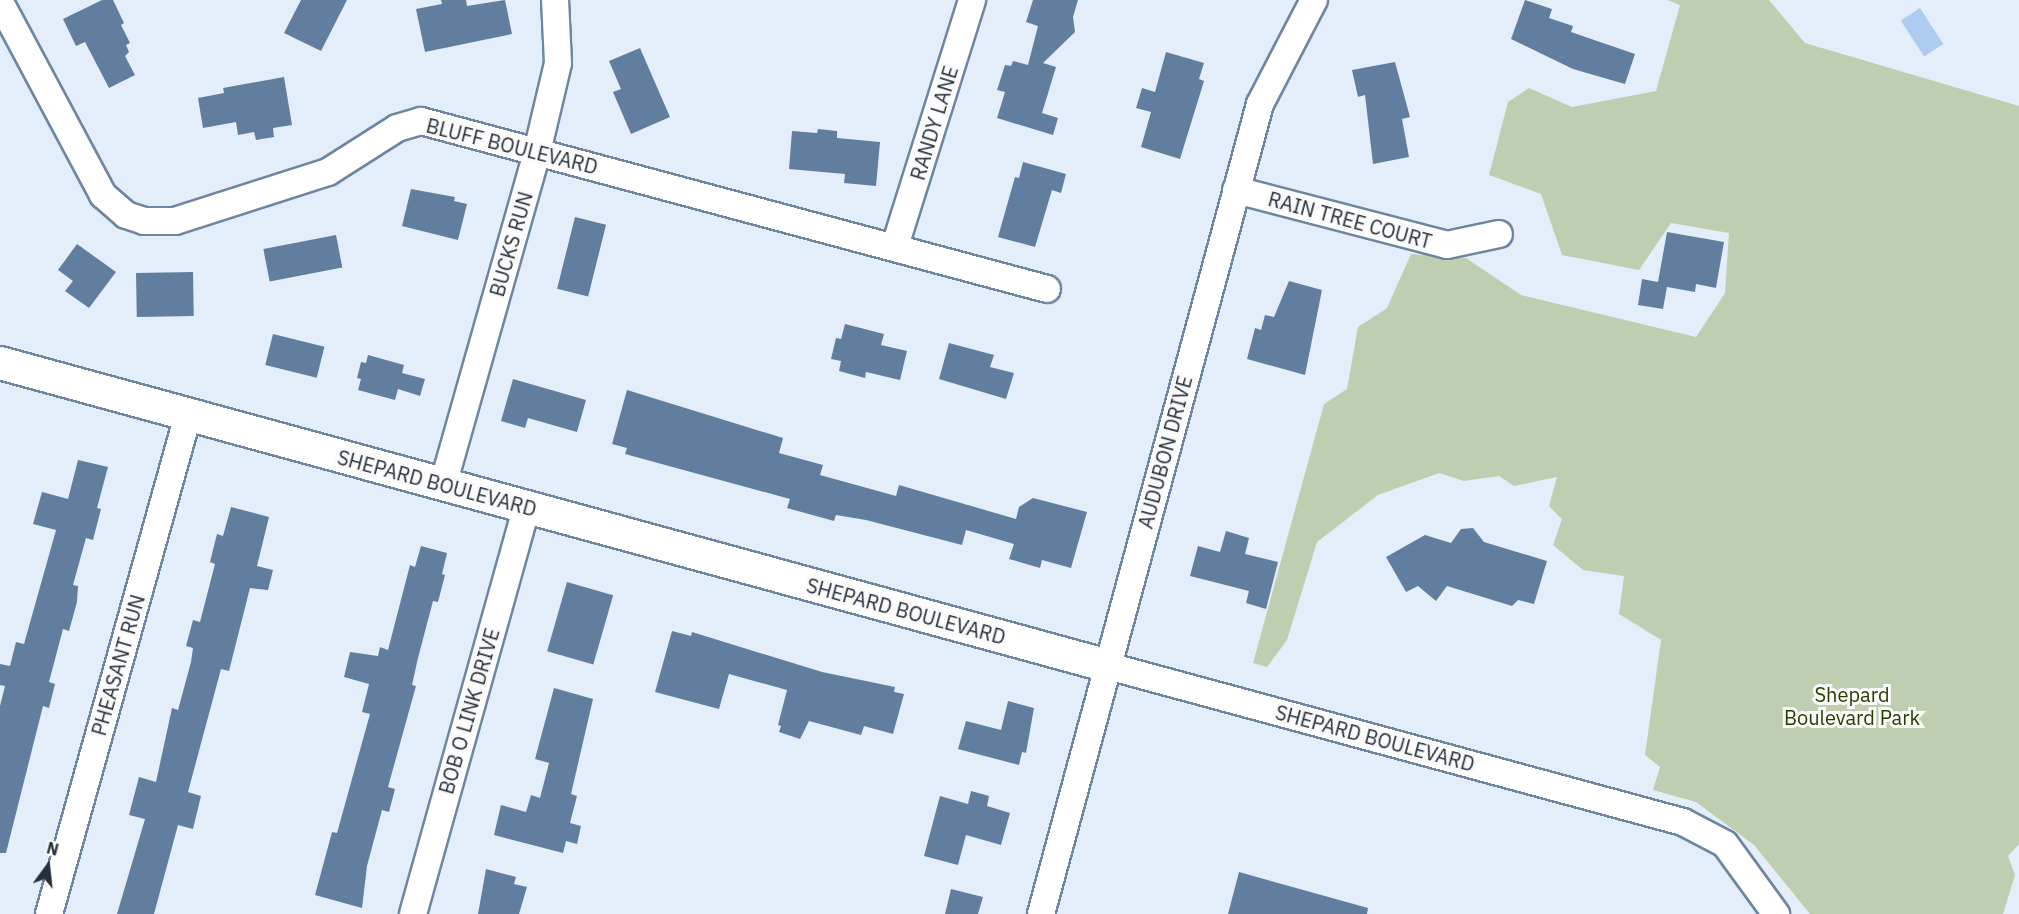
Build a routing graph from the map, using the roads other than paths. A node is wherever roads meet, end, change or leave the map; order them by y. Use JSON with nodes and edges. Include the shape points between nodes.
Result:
{"nodes":[{"id":1,"x":555,"y":0,"type":"edge"},
{"id":2,"x":972,"y":0,"type":"edge"},
{"id":3,"x":1314,"y":0,"type":"edge"},
{"id":4,"x":0,"y":2,"type":"edge"},
{"id":5,"x":537,"y":152,"type":"junction"},
{"id":6,"x":1236,"y":190,"type":"junction"},
{"id":7,"x":1499,"y":234,"type":"dead end"},
{"id":8,"x":895,"y":246,"type":"junction"},
{"id":9,"x":1047,"y":289,"type":"dead end"},
{"id":10,"x":0,"y":363,"type":"edge"},
{"id":11,"x":188,"y":415,"type":"junction"},
{"id":12,"x":442,"y":485,"type":"junction"},
{"id":13,"x":526,"y":508,"type":"junction"},
{"id":14,"x":1108,"y":666,"type":"junction"},
{"id":15,"x":49,"y":914,"type":"edge"},
{"id":16,"x":413,"y":914,"type":"edge"},
{"id":17,"x":1041,"y":914,"type":"edge"},
{"id":18,"x":1776,"y":914,"type":"edge"}],
"edges":[{"from":1,"to":5,"type":"street","name":"BUCKS RUN","via":[[558,63]]},
{"from":2,"to":8,"type":"street","name":"RANDY LANE"},
{"from":3,"to":6,"type":"street","name":"AUDUBON DRIVE","via":[[1260,104]]},
{"from":4,"to":5,"type":"street","name":"BLUFF BOULEVARD","via":[[103,195],[126,215],[144,221],[175,221],[328,172],[410,123],[451,128]]},
{"from":5,"to":8,"type":"street","name":"BLUFF BOULEVARD"},
{"from":5,"to":12,"type":"street","name":"BUCKS RUN"},
{"from":6,"to":7,"type":"street","name":"RAIN TREE COURT","via":[[1447,245]]},
{"from":6,"to":14,"type":"street","name":"AUDUBON DRIVE"},
{"from":8,"to":9,"type":"street","name":"BLUFF BOULEVARD"},
{"from":10,"to":11,"type":"street","name":"SHEPARD BOULEVARD"},
{"from":11,"to":12,"type":"street","name":"SHEPARD BOULEVARD"},
{"from":11,"to":15,"type":"street","name":"PHEASANT RUN"},
{"from":12,"to":13,"type":"street","name":"SHEPARD BOULEVARD"},
{"from":13,"to":14,"type":"street","name":"SHEPARD BOULEVARD"},
{"from":13,"to":16,"type":"street","name":"BOB O LINK DRIVE"},
{"from":14,"to":17,"type":"street","name":"AUDUBON DRIVE"},
{"from":14,"to":18,"type":"street","name":"SHEPARD BOULEVARD","via":[[1683,822],[1725,844]]}]}
